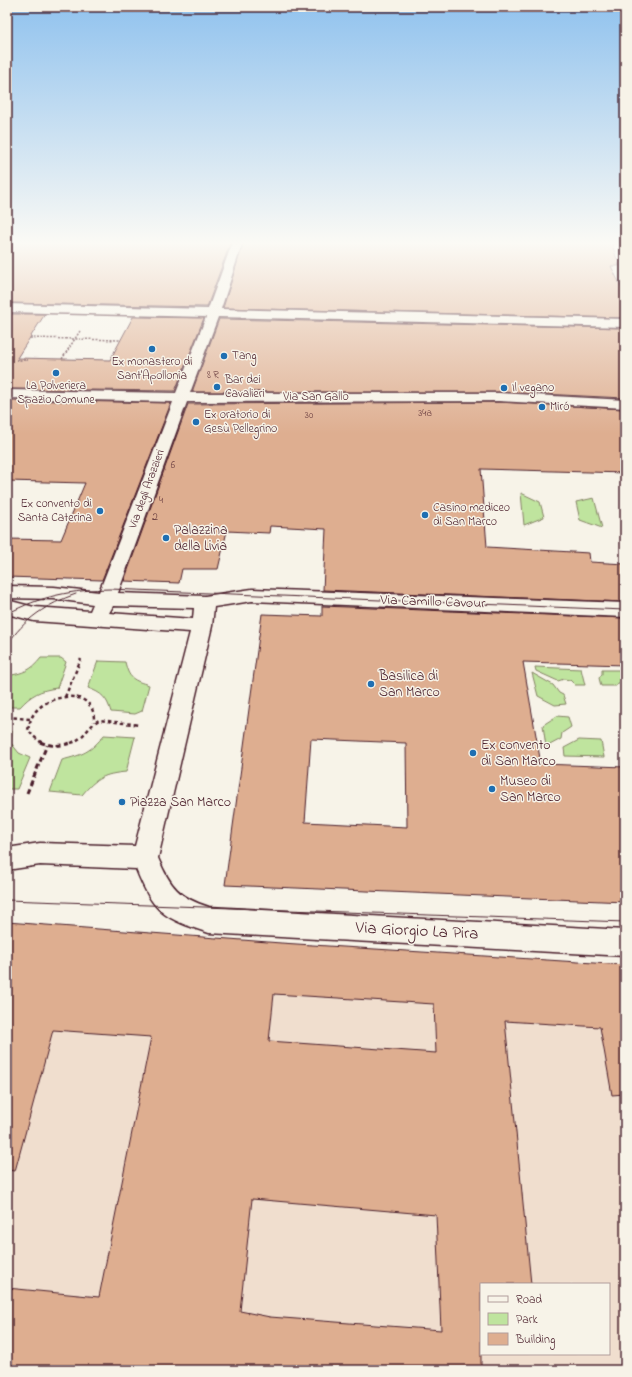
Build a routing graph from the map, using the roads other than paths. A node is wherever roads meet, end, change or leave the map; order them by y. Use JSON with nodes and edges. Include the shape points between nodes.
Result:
{"nodes":[{"id":1,"x":216,"y":305,"type":"edge"},
{"id":2,"x":7,"y":308,"type":"edge"},
{"id":3,"x":213,"y":313,"type":"junction"},
{"id":4,"x":625,"y":323,"type":"edge"},
{"id":5,"x":7,"y":394,"type":"edge"},
{"id":6,"x":182,"y":398,"type":"junction"},
{"id":7,"x":625,"y":404,"type":"edge"},
{"id":8,"x":109,"y":590,"type":"junction"},
{"id":9,"x":7,"y":592,"type":"edge"},
{"id":10,"x":206,"y":602,"type":"junction"},
{"id":11,"x":7,"y":606,"type":"edge"},
{"id":12,"x":625,"y":610,"type":"edge"},
{"id":13,"x":97,"y":618,"type":"junction"},
{"id":14,"x":202,"y":626,"type":"junction"},
{"id":15,"x":145,"y":858,"type":"junction"},
{"id":16,"x":7,"y":859,"type":"edge"},
{"id":17,"x":625,"y":943,"type":"edge"}],
"edges":[{"from":1,"to":3,"type":"street","name":"Via degli Arazzieri"},
{"from":2,"to":3,"type":"street"},
{"from":3,"to":4,"type":"street"},
{"from":3,"to":6,"type":"street","name":"Via degli Arazzieri"},
{"from":5,"to":6,"type":"street","name":"Via San Gallo"},
{"from":6,"to":7,"type":"street","name":"Via San Gallo","via":[[499,397]]},
{"from":6,"to":8,"type":"street","name":"Via degli Arazzieri"},
{"from":8,"to":9,"type":"street","via":[[70,596]]},
{"from":8,"to":10,"type":"street"},
{"from":8,"to":13,"type":"street"},
{"from":10,"to":12,"type":"street","name":"Via Camillo Cavour","via":[[241,595]]},
{"from":10,"to":14,"type":"street"},
{"from":11,"to":13,"type":"street","via":[[34,614]]},
{"from":13,"to":14,"type":"street"},
{"from":14,"to":15,"type":"street"},
{"from":15,"to":16,"type":"street","via":[[40,854]]},
{"from":15,"to":17,"type":"street","name":"Via Giorgio La Pira","via":[[157,887],[167,901],[187,914],[209,920]]}]}
